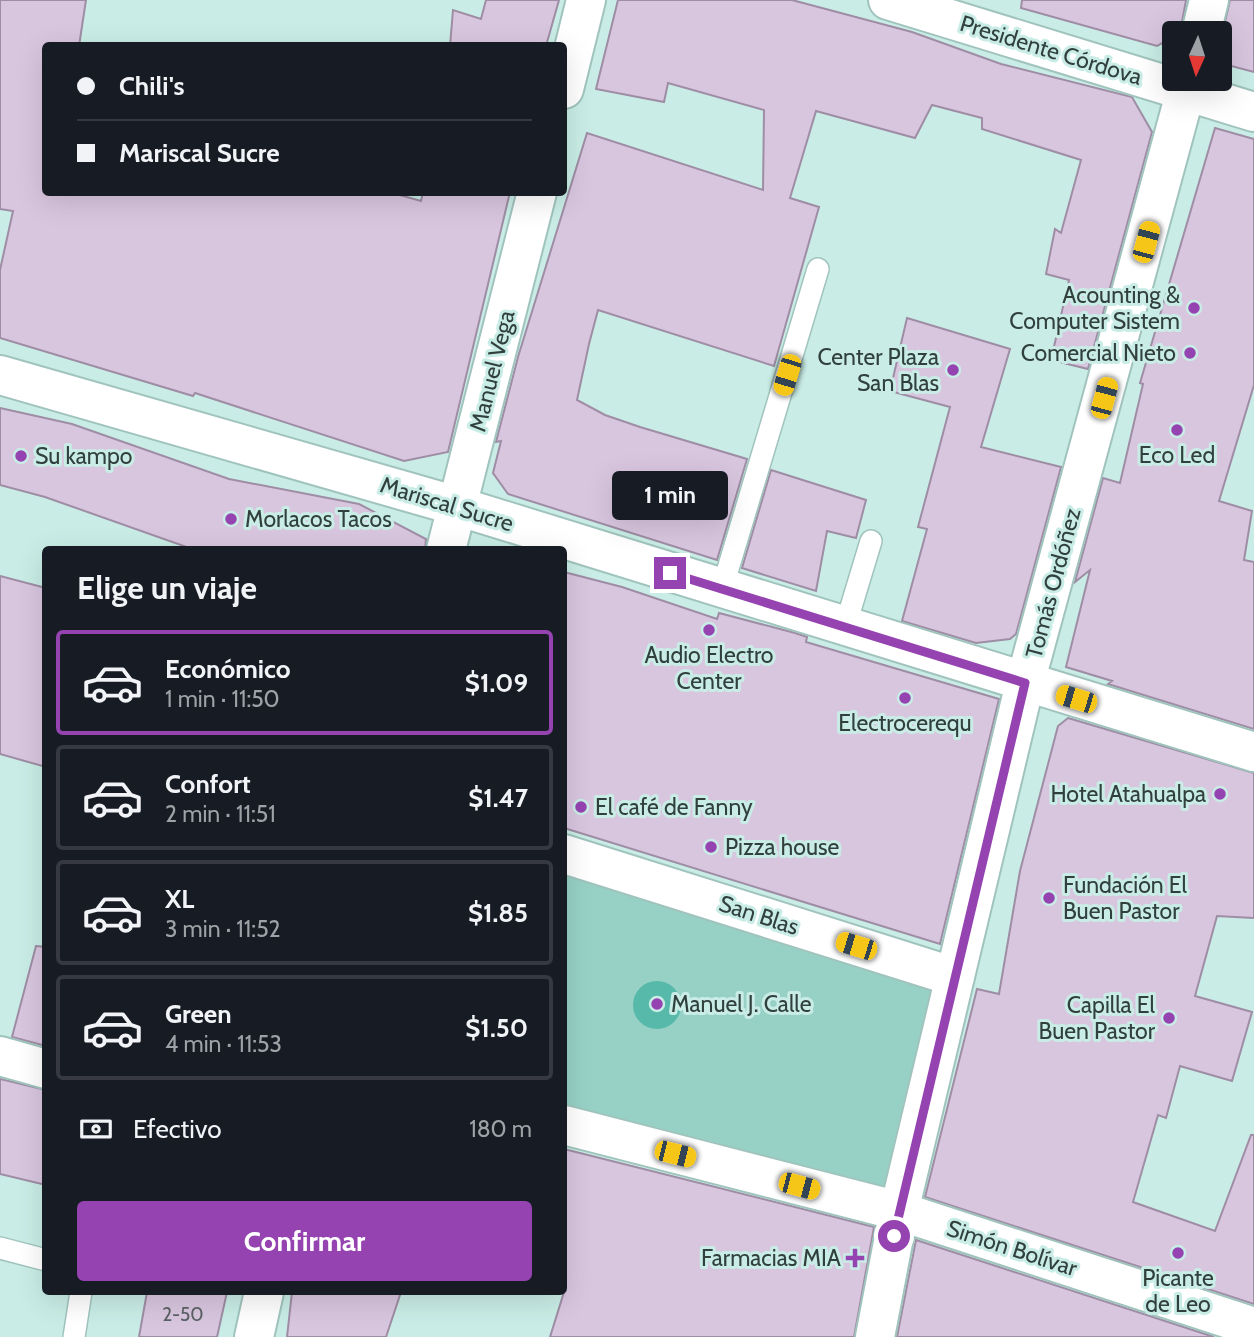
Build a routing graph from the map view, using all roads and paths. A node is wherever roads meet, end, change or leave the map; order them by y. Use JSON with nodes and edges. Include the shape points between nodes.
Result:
{"nodes":[{"id":1,"x":586,"y":0,"type":"edge"},
{"id":2,"x":888,"y":0,"type":"edge"},
{"id":3,"x":1209,"y":0,"type":"edge"},
{"id":4,"x":1204,"y":21,"type":"edge"},
{"id":5,"x":567,"y":77,"type":"edge"},
{"id":6,"x":1162,"y":78,"type":"edge"},
{"id":7,"x":1186,"y":91,"type":"edge"},
{"id":8,"x":1203,"y":91,"type":"edge"},
{"id":9,"x":1254,"y":112,"type":"edge"},
{"id":10,"x":536,"y":196,"type":"edge"},
{"id":11,"x":818,"y":269,"type":"dead end"},
{"id":12,"x":0,"y":375,"type":"edge"},
{"id":13,"x":457,"y":506,"type":"junction"},
{"id":14,"x":871,"y":541,"type":"dead end"},
{"id":15,"x":447,"y":546,"type":"edge"},
{"id":16,"x":722,"y":589,"type":"junction"},
{"id":17,"x":845,"y":627,"type":"junction"},
{"id":18,"x":1025,"y":683,"type":"junction"},
{"id":19,"x":1254,"y":752,"type":"edge"},
{"id":20,"x":567,"y":854,"type":"edge"},
{"id":21,"x":955,"y":977,"type":"junction"},
{"id":22,"x":0,"y":1056,"type":"edge"},
{"id":23,"x":42,"y":1068,"type":"edge"},
{"id":24,"x":567,"y":1126,"type":"edge"},
{"id":25,"x":899,"y":1211,"type":"junction"},
{"id":26,"x":0,"y":1248,"type":"edge"},
{"id":27,"x":42,"y":1259,"type":"edge"},
{"id":28,"x":81,"y":1295,"type":"edge"},
{"id":29,"x":263,"y":1295,"type":"edge"},
{"id":30,"x":1254,"y":1327,"type":"edge"},
{"id":31,"x":74,"y":1337,"type":"edge"},
{"id":32,"x":254,"y":1337,"type":"edge"},
{"id":33,"x":875,"y":1337,"type":"edge"}],
"edges":[{"from":1,"to":5,"type":"street"},
{"from":2,"to":6,"type":"street","name":"Presidente Córdova"},
{"from":3,"to":4,"type":"street"},
{"from":7,"to":18,"type":"street","name":"Tomás Ordóñez"},
{"from":8,"to":9,"type":"street","name":"Presidente Córdova"},
{"from":10,"to":13,"type":"street","name":"Manuel Vega"},
{"from":11,"to":16,"type":"lane"},
{"from":12,"to":13,"type":"street","name":"Mariscal Sucre"},
{"from":13,"to":15,"type":"street","name":"Manuel Vega"},
{"from":13,"to":16,"type":"street","name":"Mariscal Sucre"},
{"from":14,"to":17,"type":"lane"},
{"from":16,"to":17,"type":"street","name":"Mariscal Sucre"},
{"from":17,"to":18,"type":"street","name":"Mariscal Sucre"},
{"from":18,"to":19,"type":"street","name":"Mariscal Sucre"},
{"from":18,"to":21,"type":"street","name":"Tomás Ordóñez"},
{"from":20,"to":21,"type":"street","name":"San Blas"},
{"from":21,"to":25,"type":"street","name":"Tomás Ordóñez"},
{"from":22,"to":23,"type":"street"},
{"from":24,"to":25,"type":"street","name":"Simón Bolívar"},
{"from":25,"to":30,"type":"street","name":"Simón Bolívar"},
{"from":25,"to":33,"type":"street","name":"Tomás Ordóñez"},
{"from":26,"to":27,"type":"lane"},
{"from":28,"to":31,"type":"lane"},
{"from":29,"to":32,"type":"street"}]}
